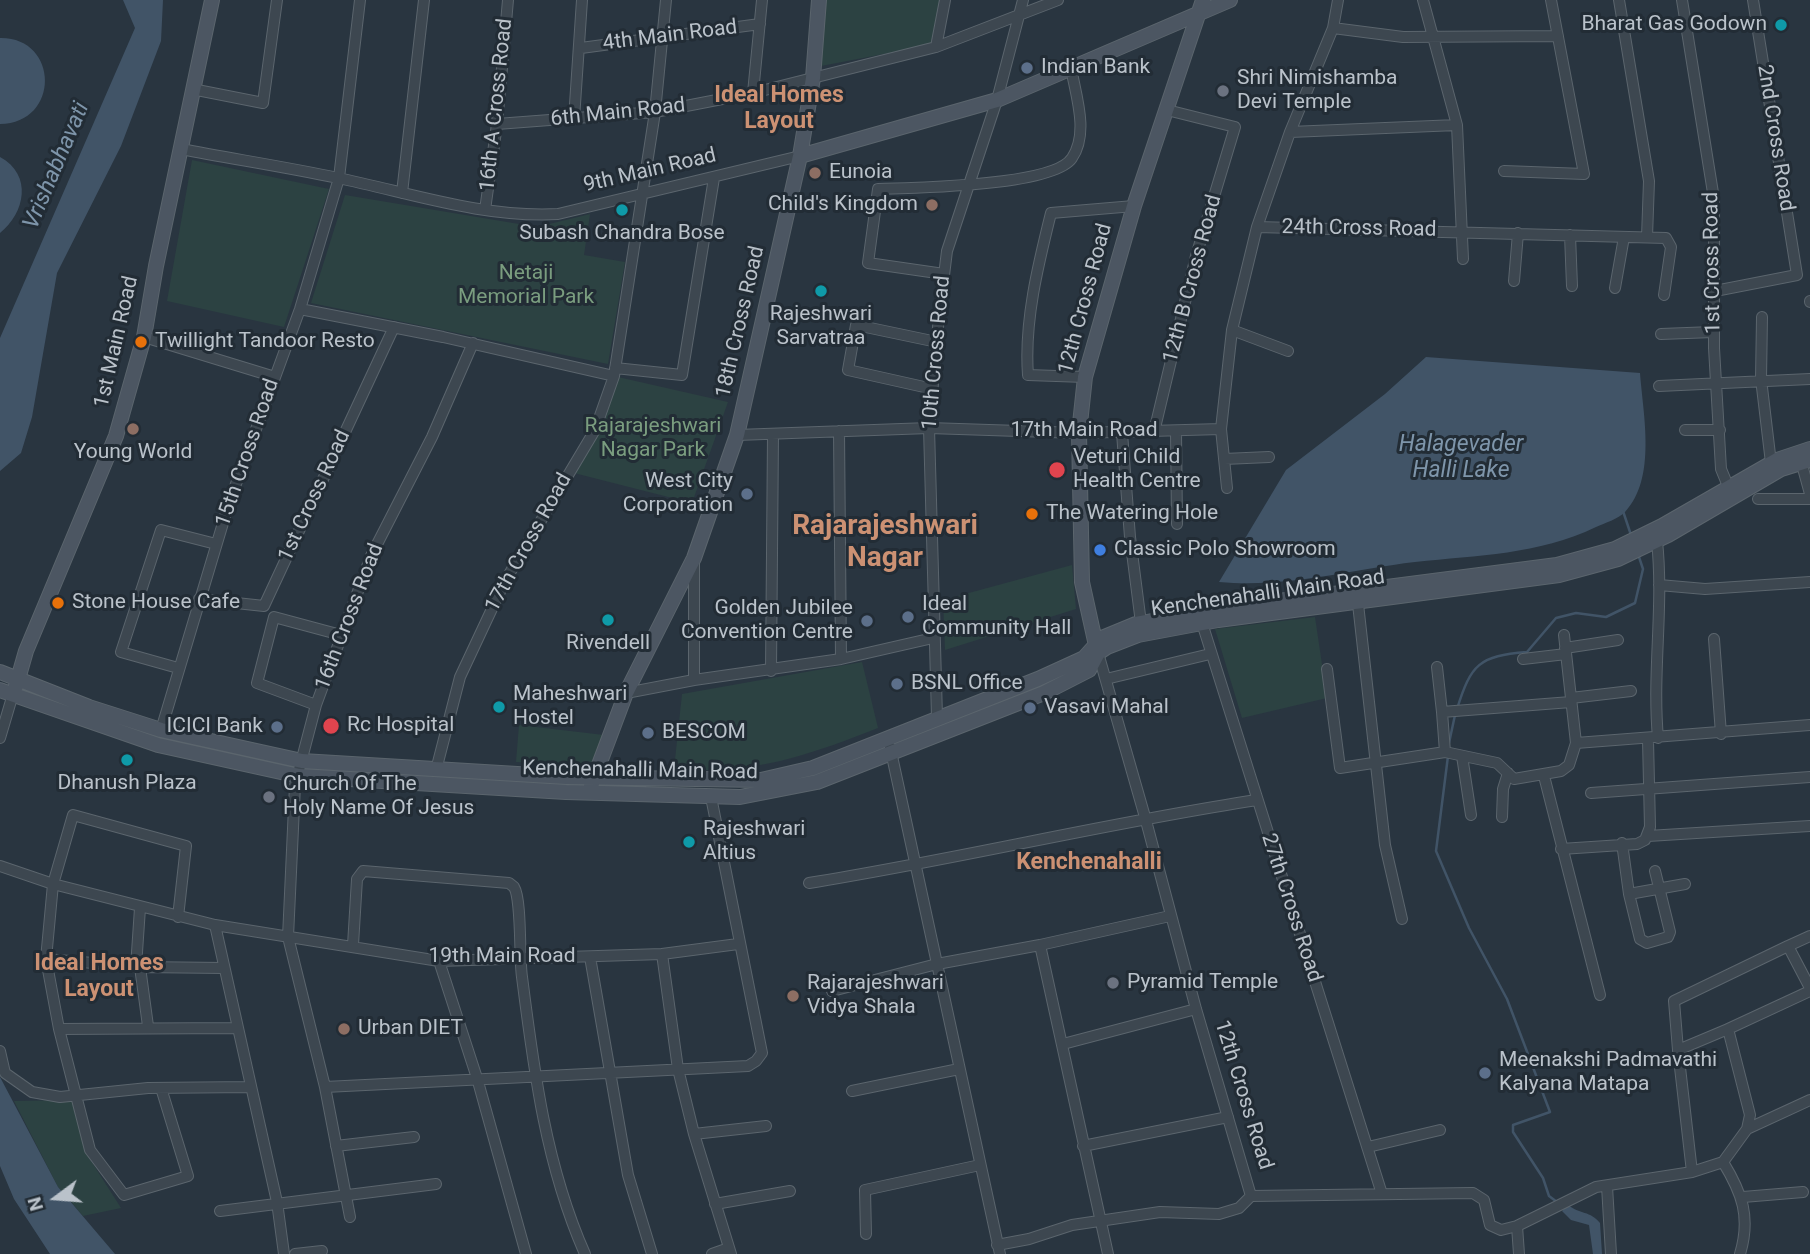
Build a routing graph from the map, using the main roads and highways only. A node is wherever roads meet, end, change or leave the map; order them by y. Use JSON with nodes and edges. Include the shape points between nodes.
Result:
{"nodes":[{"id":1,"x":212,"y":0,"type":"edge"},
{"id":2,"x":819,"y":0,"type":"edge"},
{"id":3,"x":1230,"y":0,"type":"edge"},
{"id":4,"x":1201,"y":7,"type":"edge"},
{"id":5,"x":800,"y":156,"type":"junction"},
{"id":6,"x":1810,"y":449,"type":"edge"},
{"id":7,"x":1805,"y":461,"type":"edge"},
{"id":8,"x":1640,"y":545,"type":"junction"},
{"id":9,"x":1357,"y":598,"type":"junction"},
{"id":10,"x":1097,"y":649,"type":"junction"},
{"id":11,"x":0,"y":673,"type":"edge"},
{"id":12,"x":10,"y":688,"type":"edge"},
{"id":13,"x":888,"y":745,"type":"junction"},
{"id":14,"x":594,"y":778,"type":"junction"},
{"id":15,"x":589,"y":793,"type":"junction"}],
"edges":[{"from":1,"to":12,"type":"main road","name":"1st Main Road","via":[[144,337],[116,436]]},
{"from":2,"to":5,"type":"main road","name":"18th Cross Road"},
{"from":3,"to":4,"type":"main road","name":"9th Main Road"},
{"from":4,"to":5,"type":"main road","name":"9th Main Road","via":[[997,100]]},
{"from":4,"to":10,"type":"main road","name":"12th Cross Road","via":[[1134,206],[1084,377],[1079,433],[1082,582]]},
{"from":5,"to":14,"type":"main road","name":"18th Cross Road","via":[[737,435],[694,558],[626,693]]},
{"from":6,"to":8,"type":"main road","name":"Kenchenahalli Main Road","via":[[1770,463],[1728,486]]},
{"from":7,"to":8,"type":"main road","name":"Kenchenahalli Main Road"},
{"from":8,"to":9,"type":"main road","name":"Kenchenahalli Main Road","via":[[1559,575]]},
{"from":9,"to":10,"type":"main road","name":"Kenchenahalli Main Road","via":[[1138,635]]},
{"from":9,"to":10,"type":"main road","name":"Kenchenahalli Main Road","via":[[1217,609],[1141,623],[1110,633]]},
{"from":10,"to":13,"type":"main road","name":"Kenchenahalli Main Road","via":[[937,717]]},
{"from":10,"to":13,"type":"main road","name":"Kenchenahalli Main Road","via":[[1088,670],[1044,693]]},
{"from":11,"to":12,"type":"main road","name":"Kenchenahalli Main Road"},
{"from":12,"to":14,"type":"main road","name":"Kenchenahalli Main Road","via":[[161,730],[302,761]]},
{"from":12,"to":15,"type":"main road","name":"Kenchenahalli Main Road","via":[[158,745],[299,776]]},
{"from":13,"to":14,"type":"main road","name":"Kenchenahalli Main Road","via":[[761,780]]},
{"from":13,"to":15,"type":"main road","name":"Kenchenahalli Main Road","via":[[817,782],[763,795]]},
{"from":14,"to":15,"type":"main road","name":"18th Cross Road"}]}
